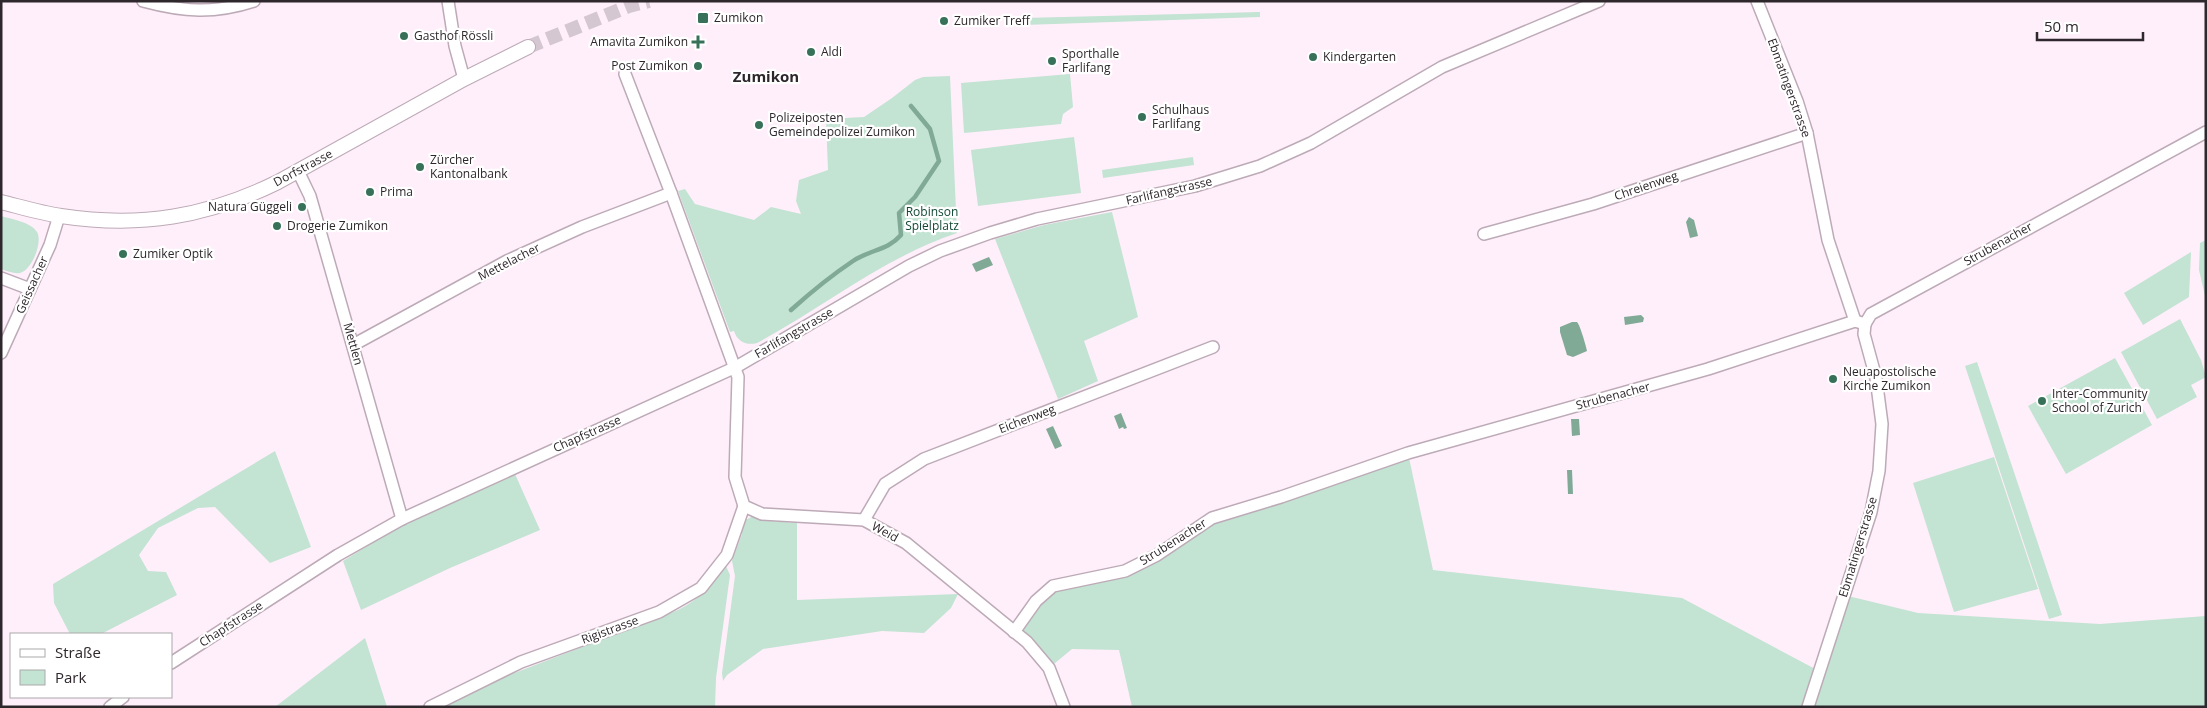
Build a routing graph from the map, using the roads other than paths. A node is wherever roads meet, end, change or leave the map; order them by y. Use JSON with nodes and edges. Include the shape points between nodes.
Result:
{"nodes":[{"id":1,"x":144,"y":1,"type":"edge"},
{"id":2,"x":254,"y":1,"type":"edge"},
{"id":3,"x":448,"y":1,"type":"edge"},
{"id":4,"x":1599,"y":1,"type":"edge"},
{"id":5,"x":1757,"y":1,"type":"edge"},
{"id":6,"x":207,"y":6,"type":"edge"},
{"id":7,"x":528,"y":48,"type":"tunnel mouth"},
{"id":8,"x":625,"y":74,"type":"dead end"},
{"id":9,"x":464,"y":79,"type":"junction"},
{"id":10,"x":1807,"y":132,"type":"junction"},
{"id":11,"x":2206,"y":132,"type":"edge"},
{"id":12,"x":298,"y":172,"type":"junction"},
{"id":13,"x":671,"y":193,"type":"junction"},
{"id":14,"x":1,"y":202,"type":"edge"},
{"id":15,"x":59,"y":216,"type":"junction"},
{"id":16,"x":1484,"y":234,"type":"dead end"},
{"id":17,"x":1,"y":278,"type":"edge"},
{"id":18,"x":30,"y":289,"type":"junction"},
{"id":19,"x":1860,"y":322,"type":"junction"},
{"id":20,"x":354,"y":345,"type":"junction"},
{"id":21,"x":1213,"y":346,"type":"dead end"},
{"id":22,"x":1,"y":353,"type":"edge"},
{"id":23,"x":736,"y":367,"type":"junction"},
{"id":24,"x":744,"y":506,"type":"junction"},
{"id":25,"x":402,"y":519,"type":"junction"},
{"id":26,"x":864,"y":520,"type":"junction"},
{"id":27,"x":1014,"y":632,"type":"junction"},
{"id":28,"x":172,"y":662,"type":"edge"},
{"id":29,"x":122,"y":698,"type":"edge"},
{"id":30,"x":110,"y":707,"type":"edge"},
{"id":31,"x":430,"y":707,"type":"edge"},
{"id":32,"x":1064,"y":707,"type":"edge"},
{"id":33,"x":1808,"y":707,"type":"edge"}],
"edges":[{"from":1,"to":6,"type":"street","via":[[172,9]]},
{"from":2,"to":6,"type":"street"},
{"from":3,"to":9,"type":"street"},
{"from":4,"to":23,"type":"street","name":"Farlifangstrasse","via":[[1442,67],[1311,143],[1260,166],[1194,186],[1037,219],[940,251]]},
{"from":5,"to":10,"type":"street","name":"Ebmatingerstrasse"},
{"from":7,"to":9,"type":"street","name":"Dorfstrasse"},
{"from":8,"to":13,"type":"street"},
{"from":9,"to":12,"type":"street","name":"Dorfstrasse"},
{"from":10,"to":16,"type":"street","name":"Chreienweg","via":[[1593,204]]},
{"from":10,"to":19,"type":"street","name":"Ebmatingerstrasse","via":[[1828,240]]},
{"from":11,"to":19,"type":"street","name":"Strubenacher"},
{"from":12,"to":15,"type":"street","name":"Dorfstrasse","via":[[250,196],[186,215],[124,221]]},
{"from":12,"to":20,"type":"street","name":"Mettlen","via":[[310,196]]},
{"from":13,"to":20,"type":"street","name":"Mettelacher","via":[[582,227],[508,261]]},
{"from":13,"to":23,"type":"street"},
{"from":14,"to":15,"type":"street","name":"Dorfstrasse"},
{"from":15,"to":18,"type":"street","name":"Geissacher"},
{"from":17,"to":18,"type":"street"},
{"from":18,"to":22,"type":"street","name":"Geissacher"},
{"from":19,"to":27,"type":"street","name":"Strubenacher","via":[[1708,370],[1408,453],[1212,518],[1157,556],[1125,571],[1053,586],[1036,601]]},
{"from":19,"to":33,"type":"street","name":"Ebmatingerstrasse","via":[[1876,378],[1882,424],[1879,472],[1871,512]]},
{"from":20,"to":25,"type":"street","name":"Mettlen"},
{"from":21,"to":26,"type":"street","name":"Eichenweg","via":[[924,459],[886,484]]},
{"from":23,"to":24,"type":"street","via":[[735,477]]},
{"from":23,"to":25,"type":"street","name":"Chapfstrasse"},
{"from":24,"to":26,"type":"street","name":"Weid","via":[[762,514]]},
{"from":24,"to":31,"type":"street","name":"Rigistrasse","via":[[727,555],[701,588],[659,612],[521,662]]},
{"from":25,"to":28,"type":"street","name":"Chapfstrasse","via":[[330,560]]},
{"from":26,"to":27,"type":"street","name":"Weid","via":[[906,543]]},
{"from":27,"to":32,"type":"street","name":"Weid","via":[[1049,668]]},
{"from":29,"to":30,"type":"street"}]}
